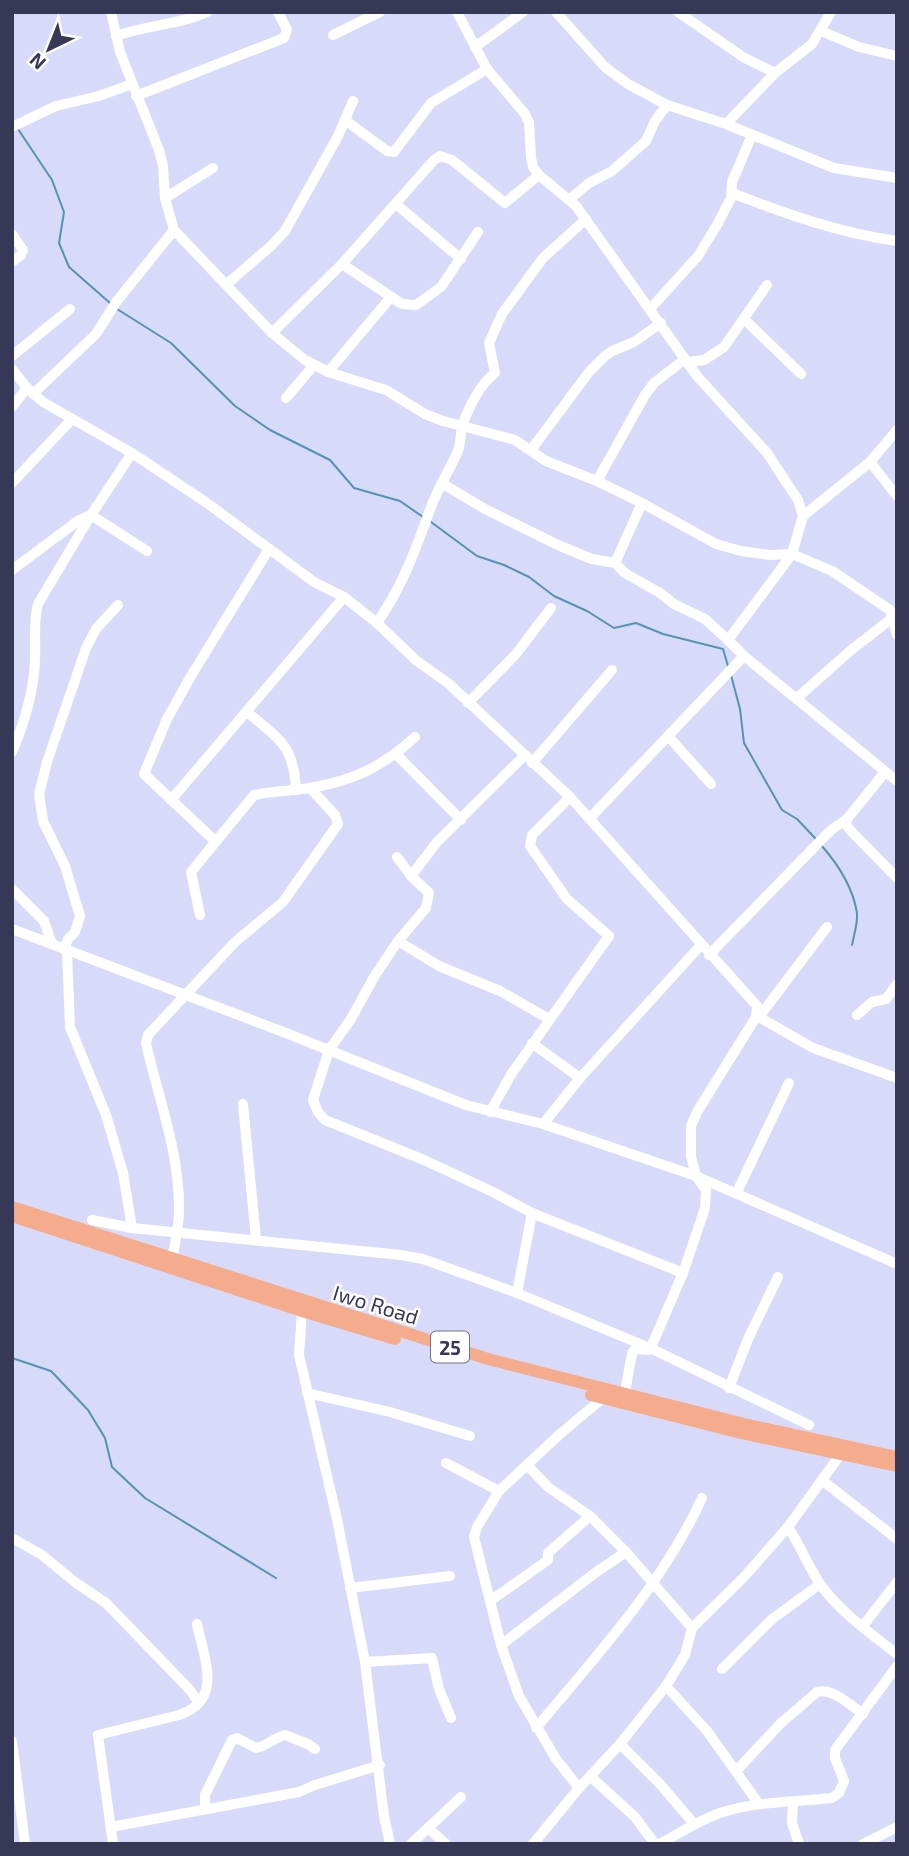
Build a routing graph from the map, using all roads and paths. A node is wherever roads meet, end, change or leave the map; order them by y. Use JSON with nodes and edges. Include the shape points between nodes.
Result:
{"nodes":[{"id":1,"x":111,"y":12,"type":"edge"},
{"id":2,"x":207,"y":12,"type":"edge"},
{"id":3,"x":278,"y":12,"type":"edge"},
{"id":4,"x":380,"y":12,"type":"edge"},
{"id":5,"x":457,"y":12,"type":"edge"},
{"id":6,"x":523,"y":12,"type":"edge"},
{"id":7,"x":556,"y":12,"type":"edge"},
{"id":8,"x":678,"y":12,"type":"edge"},
{"id":9,"x":831,"y":12,"type":"edge"},
{"id":10,"x":821,"y":31,"type":"junction"},
{"id":11,"x":333,"y":35,"type":"dead end"},
{"id":12,"x":116,"y":36,"type":"junction"},
{"id":13,"x":475,"y":47,"type":"junction"},
{"id":14,"x":897,"y":56,"type":"edge"},
{"id":15,"x":487,"y":69,"type":"junction"},
{"id":16,"x":775,"y":73,"type":"junction"},
{"id":17,"x":132,"y":84,"type":"junction"},
{"id":18,"x":136,"y":96,"type":"junction"},
{"id":19,"x":352,"y":101,"type":"dead end"},
{"id":20,"x":667,"y":105,"type":"junction"},
{"id":21,"x":345,"y":120,"type":"junction"},
{"id":22,"x":726,"y":124,"type":"junction"},
{"id":23,"x":15,"y":125,"type":"edge"},
{"id":24,"x":752,"y":135,"type":"junction"},
{"id":25,"x":213,"y":168,"type":"dead end"},
{"id":26,"x":539,"y":175,"type":"junction"},
{"id":27,"x":897,"y":178,"type":"edge"},
{"id":28,"x":732,"y":193,"type":"junction"},
{"id":29,"x":165,"y":198,"type":"junction"},
{"id":30,"x":570,"y":199,"type":"junction"},
{"id":31,"x":397,"y":205,"type":"junction"},
{"id":32,"x":586,"y":219,"type":"junction"},
{"id":33,"x":174,"y":230,"type":"junction"},
{"id":34,"x":478,"y":232,"type":"dead end"},
{"id":35,"x":12,"y":233,"type":"edge"},
{"id":36,"x":897,"y":241,"type":"edge"},
{"id":37,"x":461,"y":259,"type":"junction"},
{"id":38,"x":12,"y":262,"type":"edge"},
{"id":39,"x":342,"y":264,"type":"junction"},
{"id":40,"x":227,"y":284,"type":"junction"},
{"id":41,"x":767,"y":285,"type":"dead end"},
{"id":42,"x":391,"y":297,"type":"junction"},
{"id":43,"x":70,"y":309,"type":"dead end"},
{"id":44,"x":650,"y":309,"type":"junction"},
{"id":45,"x":744,"y":318,"type":"junction"},
{"id":46,"x":661,"y":324,"type":"junction"},
{"id":47,"x":272,"y":333,"type":"junction"},
{"id":48,"x":12,"y":356,"type":"edge"},
{"id":49,"x":686,"y":360,"type":"junction"},
{"id":50,"x":704,"y":360,"type":"junction"},
{"id":51,"x":314,"y":365,"type":"junction"},
{"id":52,"x":12,"y":369,"type":"edge"},
{"id":53,"x":328,"y":372,"type":"junction"},
{"id":54,"x":801,"y":374,"type":"dead end"},
{"id":55,"x":697,"y":376,"type":"junction"},
{"id":56,"x":30,"y":391,"type":"junction"},
{"id":57,"x":286,"y":398,"type":"dead end"},
{"id":58,"x":12,"y":407,"type":"edge"},
{"id":59,"x":72,"y":419,"type":"junction"},
{"id":60,"x":462,"y":427,"type":"junction"},
{"id":61,"x":897,"y":430,"type":"edge"},
{"id":62,"x":531,"y":450,"type":"junction"},
{"id":63,"x":132,"y":453,"type":"junction"},
{"id":64,"x":870,"y":462,"type":"junction"},
{"id":65,"x":597,"y":481,"type":"junction"},
{"id":66,"x":12,"y":483,"type":"edge"},
{"id":67,"x":443,"y":484,"type":"junction"},
{"id":68,"x":897,"y":496,"type":"edge"},
{"id":69,"x":642,"y":503,"type":"junction"},
{"id":70,"x":91,"y":515,"type":"junction"},
{"id":71,"x":803,"y":516,"type":"junction"},
{"id":72,"x":269,"y":549,"type":"junction"},
{"id":73,"x":147,"y":551,"type":"dead end"},
{"id":74,"x":792,"y":554,"type":"junction"},
{"id":75,"x":615,"y":563,"type":"junction"},
{"id":76,"x":12,"y":570,"type":"edge"},
{"id":77,"x":344,"y":597,"type":"junction"},
{"id":78,"x":118,"y":605,"type":"dead end"},
{"id":79,"x":551,"y":608,"type":"dead end"},
{"id":80,"x":893,"y":613,"type":"edge"},
{"id":81,"x":377,"y":622,"type":"junction"},
{"id":82,"x":897,"y":635,"type":"edge"},
{"id":83,"x":728,"y":640,"type":"junction"},
{"id":84,"x":744,"y":656,"type":"junction"},
{"id":85,"x":612,"y":670,"type":"dead end"},
{"id":86,"x":797,"y":698,"type":"junction"},
{"id":87,"x":468,"y":703,"type":"junction"},
{"id":88,"x":247,"y":712,"type":"junction"},
{"id":89,"x":668,"y":736,"type":"junction"},
{"id":90,"x":415,"y":737,"type":"dead end"},
{"id":91,"x":12,"y":752,"type":"edge"},
{"id":92,"x":396,"y":754,"type":"junction"},
{"id":93,"x":529,"y":759,"type":"junction"},
{"id":94,"x":886,"y":772,"type":"junction"},
{"id":95,"x":897,"y":781,"type":"edge"},
{"id":96,"x":711,"y":784,"type":"dead end"},
{"id":97,"x":310,"y":788,"type":"junction"},
{"id":98,"x":296,"y":790,"type":"junction"},
{"id":99,"x":570,"y":797,"type":"junction"},
{"id":100,"x":171,"y":800,"type":"junction"},
{"id":101,"x":590,"y":818,"type":"junction"},
{"id":102,"x":847,"y":819,"type":"junction"},
{"id":103,"x":461,"y":820,"type":"junction"},
{"id":104,"x":215,"y":841,"type":"junction"},
{"id":105,"x":397,"y":857,"type":"dead end"},
{"id":106,"x":411,"y":876,"type":"junction"},
{"id":107,"x":897,"y":878,"type":"edge"},
{"id":108,"x":12,"y":889,"type":"edge"},
{"id":109,"x":200,"y":915,"type":"dead end"},
{"id":110,"x":827,"y":927,"type":"dead end"},
{"id":111,"x":12,"y":929,"type":"edge"},
{"id":112,"x":398,"y":941,"type":"junction"},
{"id":113,"x":52,"y":944,"type":"junction"},
{"id":114,"x":701,"y":945,"type":"junction"},
{"id":115,"x":66,"y":950,"type":"junction"},
{"id":116,"x":709,"y":954,"type":"junction"},
{"id":117,"x":897,"y":984,"type":"edge"},
{"id":118,"x":185,"y":996,"type":"junction"},
{"id":119,"x":758,"y":1014,"type":"junction"},
{"id":120,"x":857,"y":1015,"type":"dead end"},
{"id":121,"x":549,"y":1019,"type":"junction"},
{"id":122,"x":532,"y":1043,"type":"junction"},
{"id":123,"x":329,"y":1050,"type":"junction"},
{"id":124,"x":580,"y":1078,"type":"junction"},
{"id":125,"x":897,"y":1078,"type":"edge"},
{"id":126,"x":789,"y":1083,"type":"dead end"},
{"id":127,"x":243,"y":1104,"type":"dead end"},
{"id":128,"x":490,"y":1112,"type":"junction"},
{"id":129,"x":543,"y":1124,"type":"junction"},
{"id":130,"x":696,"y":1176,"type":"junction"},
{"id":131,"x":737,"y":1192,"type":"junction"},
{"id":132,"x":12,"y":1206,"type":"edge"},
{"id":133,"x":533,"y":1213,"type":"junction"},
{"id":134,"x":12,"y":1216,"type":"edge"},
{"id":135,"x":92,"y":1220,"type":"dead end"},
{"id":136,"x":132,"y":1228,"type":"junction"},
{"id":137,"x":177,"y":1233,"type":"junction"},
{"id":138,"x":256,"y":1239,"type":"junction"},
{"id":139,"x":172,"y":1259,"type":"junction"},
{"id":140,"x":897,"y":1264,"type":"edge"},
{"id":141,"x":683,"y":1273,"type":"junction"},
{"id":142,"x":778,"y":1277,"type":"dead end"},
{"id":143,"x":517,"y":1293,"type":"junction"},
{"id":144,"x":302,"y":1311,"type":"junction"},
{"id":145,"x":650,"y":1348,"type":"junction"},
{"id":146,"x":488,"y":1363,"type":"junction"},
{"id":147,"x":729,"y":1388,"type":"junction"},
{"id":148,"x":625,"y":1392,"type":"junction"},
{"id":149,"x":307,"y":1393,"type":"junction"},
{"id":150,"x":603,"y":1398,"type":"junction"},
{"id":151,"x":809,"y":1426,"type":"dead end"},
{"id":152,"x":470,"y":1436,"type":"dead end"},
{"id":153,"x":840,"y":1455,"type":"junction"},
{"id":154,"x":897,"y":1457,"type":"edge"},
{"id":155,"x":446,"y":1463,"type":"dead end"},
{"id":156,"x":527,"y":1465,"type":"junction"},
{"id":157,"x":897,"y":1466,"type":"edge"},
{"id":158,"x":822,"y":1481,"type":"junction"},
{"id":159,"x":499,"y":1491,"type":"junction"},
{"id":160,"x":702,"y":1498,"type":"dead end"},
{"id":161,"x":590,"y":1517,"type":"junction"},
{"id":162,"x":788,"y":1527,"type":"junction"},
{"id":163,"x":12,"y":1538,"type":"edge"},
{"id":164,"x":897,"y":1539,"type":"edge"},
{"id":165,"x":626,"y":1552,"type":"junction"},
{"id":166,"x":450,"y":1576,"type":"dead end"},
{"id":167,"x":897,"y":1582,"type":"edge"},
{"id":168,"x":820,"y":1584,"type":"junction"},
{"id":169,"x":653,"y":1585,"type":"junction"},
{"id":170,"x":350,"y":1588,"type":"junction"},
{"id":171,"x":490,"y":1601,"type":"junction"},
{"id":172,"x":197,"y":1624,"type":"dead end"},
{"id":173,"x":862,"y":1627,"type":"junction"},
{"id":174,"x":692,"y":1628,"type":"junction"},
{"id":175,"x":501,"y":1645,"type":"junction"},
{"id":176,"x":897,"y":1654,"type":"edge"},
{"id":177,"x":365,"y":1662,"type":"junction"},
{"id":178,"x":897,"y":1666,"type":"edge"},
{"id":179,"x":722,"y":1670,"type":"dead end"},
{"id":180,"x":666,"y":1686,"type":"junction"},
{"id":181,"x":199,"y":1703,"type":"junction"},
{"id":182,"x":863,"y":1714,"type":"junction"},
{"id":183,"x":451,"y":1718,"type":"dead end"},
{"id":184,"x":536,"y":1728,"type":"junction"},
{"id":185,"x":12,"y":1741,"type":"edge"},
{"id":186,"x":620,"y":1744,"type":"junction"},
{"id":187,"x":315,"y":1749,"type":"dead end"},
{"id":188,"x":380,"y":1765,"type":"junction"},
{"id":189,"x":737,"y":1770,"type":"junction"},
{"id":190,"x":590,"y":1776,"type":"junction"},
{"id":191,"x":579,"y":1787,"type":"junction"},
{"id":192,"x":461,"y":1797,"type":"dead end"},
{"id":193,"x":793,"y":1802,"type":"junction"},
{"id":194,"x":759,"y":1804,"type":"junction"},
{"id":195,"x":205,"y":1809,"type":"junction"},
{"id":196,"x":694,"y":1824,"type":"junction"},
{"id":197,"x":111,"y":1827,"type":"junction"},
{"id":198,"x":897,"y":1827,"type":"edge"},
{"id":199,"x":428,"y":1828,"type":"junction"},
{"id":200,"x":663,"y":1843,"type":"edge"},
{"id":201,"x":24,"y":1844,"type":"edge"},
{"id":202,"x":113,"y":1844,"type":"edge"},
{"id":203,"x":390,"y":1844,"type":"edge"},
{"id":204,"x":411,"y":1844,"type":"edge"},
{"id":205,"x":446,"y":1844,"type":"edge"},
{"id":206,"x":533,"y":1844,"type":"edge"},
{"id":207,"x":799,"y":1844,"type":"edge"},
{"id":208,"x":863,"y":1844,"type":"edge"}],
"edges":[{"from":1,"to":12,"type":"street"},
{"from":2,"to":12,"type":"street"},
{"from":3,"to":18,"type":"street","via":[[287,30],[284,38]]},
{"from":4,"to":11,"type":"street"},
{"from":5,"to":13,"type":"street"},
{"from":6,"to":13,"type":"street"},
{"from":7,"to":20,"type":"street","via":[[605,66]]},
{"from":8,"to":16,"type":"street"},
{"from":9,"to":10,"type":"street"},
{"from":10,"to":14,"type":"street"},
{"from":10,"to":16,"type":"street","via":[[803,53]]},
{"from":12,"to":17,"type":"street"},
{"from":13,"to":15,"type":"street"},
{"from":15,"to":21,"type":"street","via":[[431,103],[394,152]]},
{"from":15,"to":26,"type":"street","via":[[525,114],[533,167]]},
{"from":16,"to":22,"type":"street"},
{"from":17,"to":18,"type":"street"},
{"from":17,"to":23,"type":"street","via":[[56,106]]},
{"from":18,"to":29,"type":"street","via":[[159,150]]},
{"from":19,"to":21,"type":"street"},
{"from":20,"to":22,"type":"street"},
{"from":20,"to":30,"type":"street","via":[[646,141]]},
{"from":21,"to":40,"type":"street","via":[[280,238]]},
{"from":22,"to":24,"type":"street"},
{"from":24,"to":27,"type":"street","via":[[834,168]]},
{"from":24,"to":28,"type":"street","via":[[732,182]]},
{"from":25,"to":29,"type":"street"},
{"from":26,"to":30,"type":"street"},
{"from":26,"to":31,"type":"street","via":[[505,203],[452,160],[440,156]]},
{"from":28,"to":36,"type":"street","via":[[790,216]]},
{"from":28,"to":44,"type":"street","via":[[698,256]]},
{"from":29,"to":33,"type":"street"},
{"from":30,"to":32,"type":"street"},
{"from":31,"to":37,"type":"street"},
{"from":31,"to":39,"type":"street"},
{"from":32,"to":44,"type":"street"},
{"from":32,"to":60,"type":"street","via":[[542,258],[502,314],[489,343],[495,373],[488,377]]},
{"from":33,"to":40,"type":"street"},
{"from":33,"to":56,"type":"street","via":[[96,334]]},
{"from":34,"to":37,"type":"street"},
{"from":35,"to":38,"type":"street","via":[[23,250]]},
{"from":37,"to":42,"type":"street","via":[[441,287],[416,305]]},
{"from":39,"to":42,"type":"street"},
{"from":39,"to":47,"type":"street"},
{"from":40,"to":47,"type":"street"},
{"from":41,"to":45,"type":"street"},
{"from":42,"to":53,"type":"street"},
{"from":43,"to":48,"type":"street"},
{"from":44,"to":46,"type":"street"},
{"from":45,"to":50,"type":"street","via":[[724,346]]},
{"from":45,"to":54,"type":"street"},
{"from":46,"to":49,"type":"street"},
{"from":46,"to":62,"type":"street","via":[[612,351],[589,372]]},
{"from":47,"to":51,"type":"street"},
{"from":49,"to":50,"type":"street"},
{"from":49,"to":55,"type":"street"},
{"from":49,"to":65,"type":"street","via":[[645,395]]},
{"from":50,"to":55,"type":"street"},
{"from":51,"to":53,"type":"street"},
{"from":51,"to":57,"type":"street"},
{"from":52,"to":56,"type":"street"},
{"from":53,"to":60,"type":"street","via":[[387,390],[425,414]]},
{"from":55,"to":71,"type":"street","via":[[767,453],[798,500]]},
{"from":56,"to":58,"type":"street"},
{"from":56,"to":59,"type":"street"},
{"from":59,"to":63,"type":"street"},
{"from":59,"to":66,"type":"street"},
{"from":60,"to":62,"type":"street","via":[[506,437]]},
{"from":60,"to":67,"type":"street","via":[[459,450]]},
{"from":61,"to":64,"type":"street"},
{"from":62,"to":65,"type":"street","via":[[558,467]]},
{"from":63,"to":70,"type":"street"},
{"from":63,"to":72,"type":"street"},
{"from":64,"to":68,"type":"street"},
{"from":64,"to":71,"type":"street"},
{"from":65,"to":69,"type":"street"},
{"from":67,"to":75,"type":"street","via":[[560,546]]},
{"from":67,"to":81,"type":"street","via":[[397,594]]},
{"from":69,"to":74,"type":"street","via":[[716,544],[770,555]]},
{"from":69,"to":75,"type":"street"},
{"from":70,"to":73,"type":"street"},
{"from":70,"to":76,"type":"street"},
{"from":70,"to":91,"type":"street","via":[[38,604],[35,663],[25,716]]},
{"from":71,"to":74,"type":"street"},
{"from":72,"to":77,"type":"street","via":[[314,582]]},
{"from":72,"to":100,"type":"street","via":[[191,676],[145,769],[147,779]]},
{"from":74,"to":80,"type":"street","via":[[848,580]]},
{"from":74,"to":83,"type":"street"},
{"from":75,"to":83,"type":"street","via":[[674,604],[705,619]]},
{"from":77,"to":81,"type":"street"},
{"from":77,"to":88,"type":"street"},
{"from":78,"to":115,"type":"street","via":[[86,648],[39,793],[43,821],[65,866],[80,916]]},
{"from":79,"to":87,"type":"street","via":[[516,654]]},
{"from":80,"to":82,"type":"street"},
{"from":80,"to":86,"type":"street"},
{"from":81,"to":87,"type":"street"},
{"from":83,"to":84,"type":"street"},
{"from":84,"to":86,"type":"street"},
{"from":84,"to":89,"type":"street"},
{"from":85,"to":93,"type":"street"},
{"from":86,"to":94,"type":"street"},
{"from":87,"to":93,"type":"street"},
{"from":88,"to":98,"type":"street","via":[[286,749],[295,766]]},
{"from":88,"to":100,"type":"street"},
{"from":89,"to":96,"type":"street"},
{"from":89,"to":101,"type":"street"},
{"from":90,"to":92,"type":"street"},
{"from":92,"to":97,"type":"street","via":[[359,776]]},
{"from":92,"to":103,"type":"street"},
{"from":93,"to":99,"type":"street"},
{"from":93,"to":103,"type":"street"},
{"from":94,"to":95,"type":"street"},
{"from":94,"to":102,"type":"street"},
{"from":97,"to":98,"type":"street"},
{"from":97,"to":118,"type":"street","via":[[335,814],[338,824],[283,902],[235,942]]},
{"from":98,"to":104,"type":"street","via":[[254,794]]},
{"from":99,"to":101,"type":"street"},
{"from":99,"to":121,"type":"street","via":[[532,835],[530,846],[567,899],[609,936]]},
{"from":100,"to":104,"type":"street"},
{"from":101,"to":114,"type":"street"},
{"from":102,"to":107,"type":"street","via":[[850,830]]},
{"from":102,"to":116,"type":"street"},
{"from":103,"to":106,"type":"street"},
{"from":104,"to":109,"type":"street","via":[[191,872]]},
{"from":105,"to":106,"type":"street"},
{"from":106,"to":112,"type":"street","via":[[429,893],[428,900]]},
{"from":108,"to":113,"type":"street","via":[[44,920]]},
{"from":110,"to":119,"type":"street"},
{"from":111,"to":113,"type":"street"},
{"from":112,"to":121,"type":"street"},
{"from":112,"to":123,"type":"street"},
{"from":113,"to":115,"type":"street"},
{"from":114,"to":116,"type":"street"},
{"from":114,"to":124,"type":"street"},
{"from":115,"to":118,"type":"street"},
{"from":115,"to":136,"type":"street","via":[[70,1027],[106,1115],[123,1173]]},
{"from":116,"to":119,"type":"street","via":[[755,1003]]},
{"from":117,"to":120,"type":"street","via":[[886,999],[872,1002]]},
{"from":118,"to":123,"type":"street"},
{"from":118,"to":137,"type":"street","via":[[148,1035],[146,1043],[175,1170],[180,1209]]},
{"from":119,"to":125,"type":"street","via":[[813,1048]]},
{"from":119,"to":130,"type":"street","via":[[691,1126]]},
{"from":121,"to":122,"type":"street"},
{"from":122,"to":124,"type":"street"},
{"from":122,"to":128,"type":"street"},
{"from":123,"to":128,"type":"street"},
{"from":123,"to":133,"type":"street","via":[[313,1100],[325,1120],[424,1160]]},
{"from":124,"to":129,"type":"street"},
{"from":126,"to":131,"type":"street"},
{"from":127,"to":138,"type":"street"},
{"from":128,"to":129,"type":"street"},
{"from":129,"to":130,"type":"street"},
{"from":130,"to":131,"type":"street"},
{"from":130,"to":141,"type":"street","via":[[707,1197]]},
{"from":131,"to":140,"type":"street"},
{"from":132,"to":139,"type":"main road","name":"Iwo Road","number":"25"},
{"from":133,"to":141,"type":"street"},
{"from":133,"to":143,"type":"street"},
{"from":134,"to":144,"type":"main road","name":"Iwo Road"},
{"from":135,"to":136,"type":"street"},
{"from":136,"to":137,"type":"street"},
{"from":137,"to":138,"type":"street"},
{"from":137,"to":139,"type":"street"},
{"from":138,"to":143,"type":"street","via":[[423,1259]]},
{"from":139,"to":146,"type":"main road","name":"Iwo Road","number":"25"},
{"from":141,"to":145,"type":"street"},
{"from":142,"to":147,"type":"street"},
{"from":143,"to":145,"type":"street"},
{"from":144,"to":146,"type":"main road","name":"Iwo Road"},
{"from":144,"to":149,"type":"street","via":[[299,1354]]},
{"from":145,"to":147,"type":"street"},
{"from":145,"to":148,"type":"street","via":[[632,1353]]},
{"from":146,"to":148,"type":"main road","name":"Iwo Road","number":"25"},
{"from":146,"to":150,"type":"main road","name":"Iwo Road"},
{"from":147,"to":151,"type":"street"},
{"from":148,"to":154,"type":"main road","name":"Iwo Road","number":"25"},
{"from":149,"to":152,"type":"street"},
{"from":149,"to":170,"type":"street"},
{"from":150,"to":153,"type":"main road","name":"Iwo Road"},
{"from":150,"to":156,"type":"street"},
{"from":153,"to":157,"type":"main road","name":"Iwo Road"},
{"from":153,"to":158,"type":"street"},
{"from":155,"to":159,"type":"street"},
{"from":156,"to":159,"type":"street"},
{"from":156,"to":161,"type":"street","via":[[548,1487]]},
{"from":158,"to":162,"type":"street"},
{"from":158,"to":164,"type":"street"},
{"from":159,"to":171,"type":"street","via":[[474,1537]]},
{"from":160,"to":169,"type":"street"},
{"from":161,"to":165,"type":"street"},
{"from":161,"to":171,"type":"street","via":[[548,1553],[548,1560]]},
{"from":162,"to":168,"type":"street"},
{"from":162,"to":174,"type":"street"},
{"from":163,"to":181,"type":"street","via":[[106,1603]]},
{"from":165,"to":169,"type":"street"},
{"from":165,"to":175,"type":"street"},
{"from":166,"to":170,"type":"street"},
{"from":167,"to":173,"type":"street"},
{"from":168,"to":173,"type":"street"},
{"from":168,"to":179,"type":"street","via":[[771,1620]]},
{"from":169,"to":174,"type":"street"},
{"from":169,"to":184,"type":"street"},
{"from":170,"to":177,"type":"street"},
{"from":171,"to":175,"type":"street"},
{"from":172,"to":181,"type":"street","via":[[208,1686]]},
{"from":173,"to":176,"type":"street"},
{"from":174,"to":180,"type":"street","via":[[685,1655]]},
{"from":175,"to":184,"type":"street"},
{"from":177,"to":183,"type":"street","via":[[430,1657]]},
{"from":177,"to":188,"type":"street"},
{"from":178,"to":182,"type":"street"},
{"from":180,"to":186,"type":"street"},
{"from":180,"to":189,"type":"street"},
{"from":181,"to":197,"type":"street","via":[[179,1716],[98,1735]]},
{"from":182,"to":189,"type":"street","via":[[829,1691],[817,1692]]},
{"from":182,"to":193,"type":"street","via":[[835,1750],[845,1780],[839,1793],[832,1798]]},
{"from":184,"to":191,"type":"street"},
{"from":185,"to":201,"type":"street"},
{"from":186,"to":190,"type":"street"},
{"from":186,"to":196,"type":"street"},
{"from":187,"to":195,"type":"street","via":[[285,1735],[256,1748],[232,1740],[205,1795]]},
{"from":188,"to":195,"type":"street","via":[[299,1792]]},
{"from":188,"to":203,"type":"street"},
{"from":189,"to":194,"type":"street"},
{"from":190,"to":191,"type":"street"},
{"from":190,"to":200,"type":"street"},
{"from":191,"to":206,"type":"street"},
{"from":192,"to":199,"type":"street"},
{"from":193,"to":194,"type":"street"},
{"from":193,"to":207,"type":"street","via":[[792,1823]]},
{"from":194,"to":196,"type":"street"},
{"from":195,"to":197,"type":"street"},
{"from":196,"to":200,"type":"street"},
{"from":197,"to":202,"type":"street"},
{"from":198,"to":208,"type":"street"},
{"from":199,"to":204,"type":"street"},
{"from":199,"to":205,"type":"street"}]}
